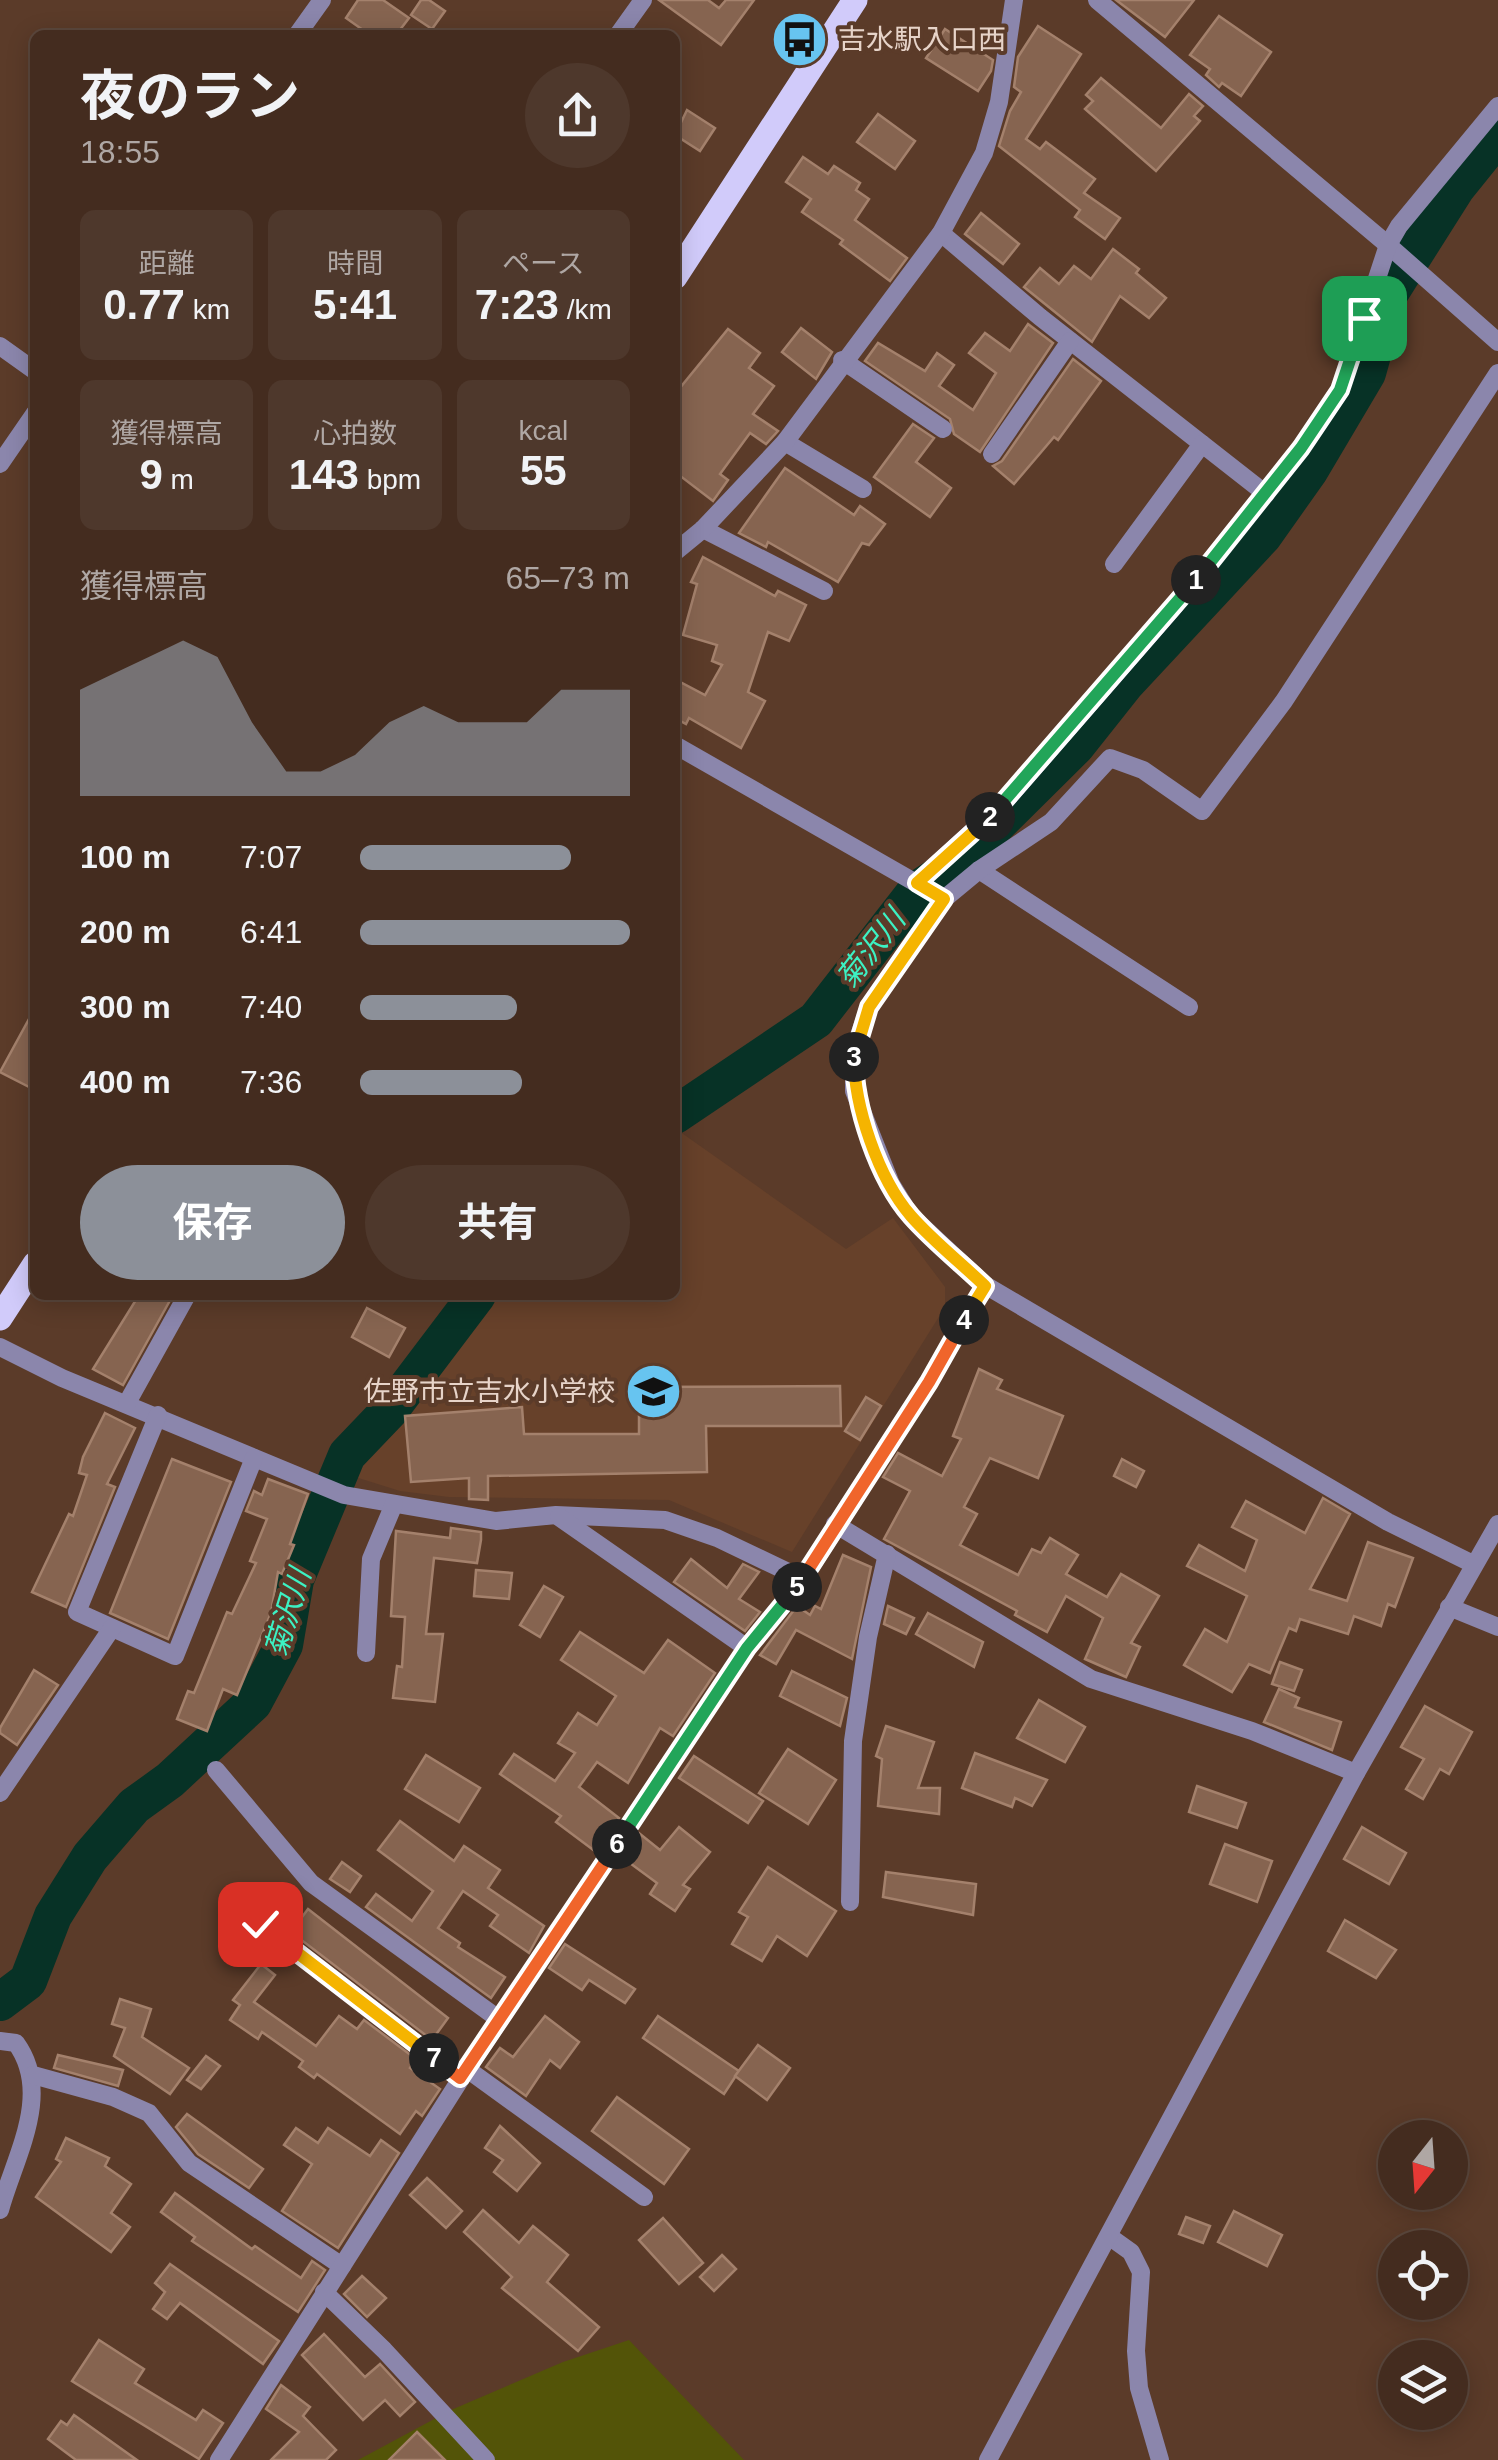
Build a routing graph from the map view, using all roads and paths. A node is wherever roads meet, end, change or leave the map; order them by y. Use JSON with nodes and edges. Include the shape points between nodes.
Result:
{"nodes":[{"id":1,"x":643,"y":0,"type":"edge"},
{"id":2,"x":855,"y":0,"type":"edge"},
{"id":3,"x":1014,"y":0,"type":"edge"},
{"id":4,"x":1097,"y":0,"type":"edge"},
{"id":5,"x":316,"y":2,"type":"edge"},
{"id":6,"x":300,"y":30,"type":"edge"},
{"id":7,"x":622,"y":30,"type":"edge"},
{"id":8,"x":1498,"y":106,"type":"edge"},
{"id":9,"x":941,"y":232,"type":"junction"},
{"id":10,"x":1388,"y":245,"type":"junction"},
{"id":11,"x":680,"y":268,"type":"edge"},
{"id":12,"x":1070,"y":341,"type":"junction"},
{"id":13,"x":1498,"y":342,"type":"edge"},
{"id":14,"x":0,"y":346,"type":"edge"},
{"id":15,"x":842,"y":360,"type":"junction"},
{"id":16,"x":30,"y":367,"type":"edge"},
{"id":17,"x":1498,"y":373,"type":"edge"},
{"id":18,"x":30,"y":420,"type":"edge"},
{"id":19,"x":942,"y":429,"type":"dead end"},
{"id":20,"x":785,"y":442,"type":"junction"},
{"id":21,"x":1202,"y":444,"type":"junction"},
{"id":22,"x":992,"y":454,"type":"dead end"},
{"id":23,"x":0,"y":464,"type":"edge"},
{"id":24,"x":863,"y":489,"type":"dead end"},
{"id":25,"x":1266,"y":494,"type":"junction"},
{"id":26,"x":703,"y":529,"type":"junction"},
{"id":27,"x":680,"y":548,"type":"edge"},
{"id":28,"x":1114,"y":564,"type":"dead end"},
{"id":29,"x":824,"y":591,"type":"dead end"},
{"id":30,"x":680,"y":749,"type":"edge"},
{"id":31,"x":979,"y":870,"type":"junction"},
{"id":32,"x":917,"y":883,"type":"junction"},
{"id":33,"x":944,"y":899,"type":"junction"},
{"id":34,"x":1189,"y":1008,"type":"dead end"},
{"id":35,"x":30,"y":1272,"type":"edge"},
{"id":36,"x":985,"y":1286,"type":"junction"},
{"id":37,"x":184,"y":1300,"type":"edge"},
{"id":38,"x":0,"y":1318,"type":"edge"},
{"id":39,"x":0,"y":1347,"type":"edge"},
{"id":40,"x":127,"y":1403,"type":"junction"},
{"id":41,"x":158,"y":1415,"type":"junction"},
{"id":42,"x":254,"y":1458,"type":"junction"},
{"id":43,"x":394,"y":1504,"type":"junction"},
{"id":44,"x":556,"y":1515,"type":"junction"},
{"id":45,"x":836,"y":1524,"type":"junction"},
{"id":46,"x":1498,"y":1524,"type":"edge"},
{"id":47,"x":887,"y":1554,"type":"junction"},
{"id":48,"x":1474,"y":1564,"type":"junction"},
{"id":49,"x":803,"y":1580,"type":"junction"},
{"id":50,"x":1449,"y":1608,"type":"junction"},
{"id":51,"x":112,"y":1628,"type":"junction"},
{"id":52,"x":1498,"y":1628,"type":"edge"},
{"id":53,"x":747,"y":1648,"type":"junction"},
{"id":54,"x":366,"y":1653,"type":"dead end"},
{"id":55,"x":216,"y":1770,"type":"dead end"},
{"id":56,"x":1356,"y":1773,"type":"junction"},
{"id":57,"x":0,"y":1793,"type":"edge"},
{"id":58,"x":850,"y":1902,"type":"dead end"},
{"id":59,"x":260,"y":1924,"type":"dead end"},
{"id":60,"x":500,"y":2020,"type":"junction"},
{"id":61,"x":0,"y":2042,"type":"edge"},
{"id":62,"x":463,"y":2073,"type":"junction"},
{"id":63,"x":33,"y":2076,"type":"junction"},
{"id":64,"x":644,"y":2197,"type":"dead end"},
{"id":65,"x":0,"y":2210,"type":"edge"},
{"id":66,"x":1110,"y":2237,"type":"junction"},
{"id":67,"x":342,"y":2266,"type":"junction"},
{"id":68,"x":324,"y":2292,"type":"junction"},
{"id":69,"x":219,"y":2460,"type":"edge"},
{"id":70,"x":486,"y":2460,"type":"edge"},
{"id":71,"x":988,"y":2460,"type":"edge"},
{"id":72,"x":1160,"y":2460,"type":"edge"}],
"edges":[{"from":1,"to":7,"type":"street"},
{"from":2,"to":11,"type":"main road"},
{"from":3,"to":9,"type":"street","via":[[984,153]]},
{"from":4,"to":10,"type":"street"},
{"from":5,"to":6,"type":"street"},
{"from":8,"to":10,"type":"street"},
{"from":9,"to":12,"type":"street"},
{"from":9,"to":15,"type":"street"},
{"from":10,"to":13,"type":"street"},
{"from":10,"to":25,"type":"street","via":[[1340,390]]},
{"from":12,"to":21,"type":"street"},
{"from":12,"to":22,"type":"street"},
{"from":14,"to":16,"type":"street"},
{"from":15,"to":19,"type":"street"},
{"from":15,"to":20,"type":"street"},
{"from":17,"to":31,"type":"street","via":[[1284,702],[1202,811],[1143,770],[1110,758],[1051,822]]},
{"from":18,"to":23,"type":"street"},
{"from":20,"to":24,"type":"street"},
{"from":20,"to":26,"type":"street"},
{"from":21,"to":25,"type":"street"},
{"from":21,"to":28,"type":"street"},
{"from":25,"to":32,"type":"street","via":[[1006,800]]},
{"from":26,"to":27,"type":"street"},
{"from":26,"to":29,"type":"street"},
{"from":30,"to":32,"type":"street"},
{"from":31,"to":33,"type":"street"},
{"from":31,"to":34,"type":"street"},
{"from":32,"to":33,"type":"street"},
{"from":33,"to":36,"type":"street","via":[[869,1007],[854,1050],[854,1090],[910,1215]]},
{"from":35,"to":38,"type":"main road"},
{"from":36,"to":45,"type":"street"},
{"from":36,"to":48,"type":"street","via":[[1388,1522]]},
{"from":37,"to":40,"type":"street"},
{"from":39,"to":40,"type":"street"},
{"from":40,"to":41,"type":"street"},
{"from":41,"to":42,"type":"street"},
{"from":41,"to":51,"type":"street","via":[[77,1612]]},
{"from":42,"to":43,"type":"street","via":[[344,1495]]},
{"from":42,"to":51,"type":"street","via":[[175,1656]]},
{"from":43,"to":44,"type":"street","via":[[496,1521]]},
{"from":43,"to":54,"type":"street","via":[[371,1559]]},
{"from":44,"to":49,"type":"street","via":[[665,1520]]},
{"from":44,"to":53,"type":"street"},
{"from":45,"to":47,"type":"street"},
{"from":45,"to":49,"type":"street"},
{"from":46,"to":48,"type":"street"},
{"from":47,"to":56,"type":"street","via":[[1091,1680],[1252,1731]]},
{"from":47,"to":58,"type":"street","via":[[853,1741]]},
{"from":48,"to":50,"type":"street"},
{"from":49,"to":53,"type":"street"},
{"from":50,"to":52,"type":"street"},
{"from":50,"to":56,"type":"street"},
{"from":51,"to":57,"type":"street"},
{"from":53,"to":60,"type":"street"},
{"from":55,"to":60,"type":"street","via":[[311,1883]]},
{"from":56,"to":66,"type":"street"},
{"from":59,"to":62,"type":"street"},
{"from":60,"to":62,"type":"street"},
{"from":61,"to":63,"type":"street","via":[[16,2042]]},
{"from":62,"to":64,"type":"street"},
{"from":62,"to":67,"type":"street"},
{"from":63,"to":65,"type":"street","via":[[28,2126]]},
{"from":63,"to":67,"type":"street","via":[[150,2113],[189,2162]]},
{"from":66,"to":71,"type":"street"},
{"from":66,"to":72,"type":"street","via":[[1131,2252],[1141,2272],[1136,2351]]},
{"from":67,"to":68,"type":"street"},
{"from":68,"to":69,"type":"street"},
{"from":68,"to":70,"type":"street"}]}
